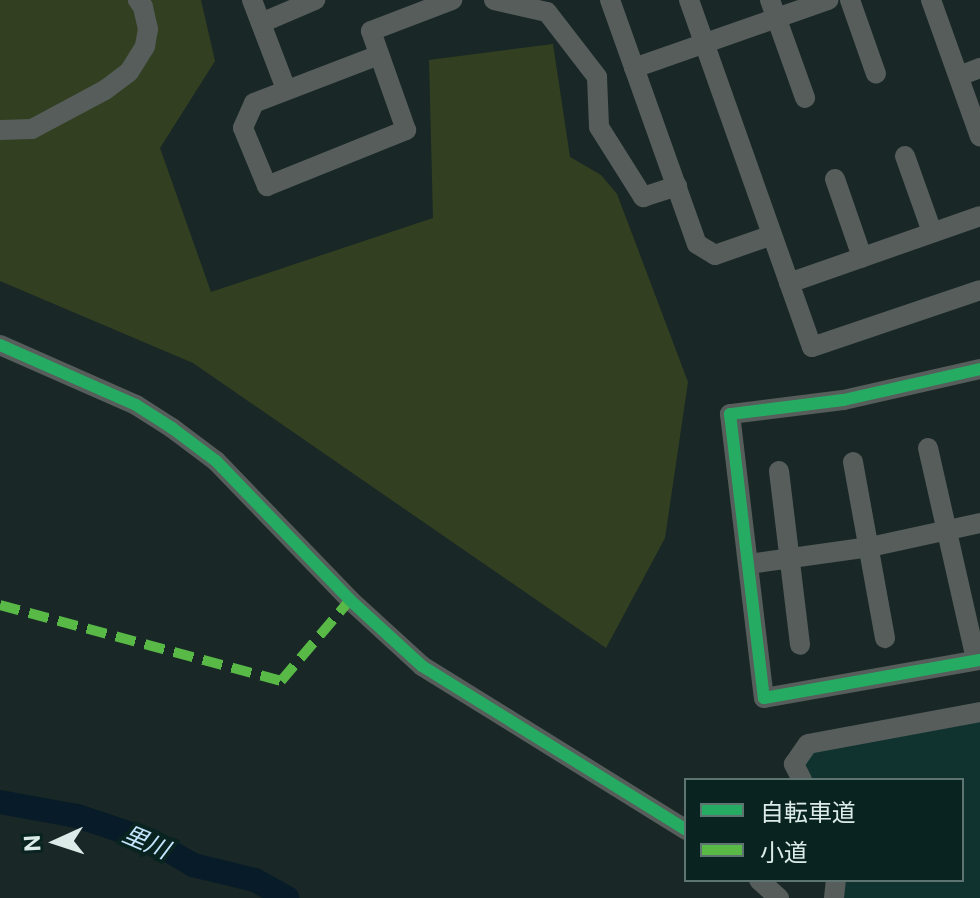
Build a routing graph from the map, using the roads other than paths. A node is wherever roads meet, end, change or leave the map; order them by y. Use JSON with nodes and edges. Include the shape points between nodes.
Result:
{"nodes":[{"id":1,"x":138,"y":0,"type":"edge"},
{"id":2,"x":252,"y":0,"type":"edge"},
{"id":3,"x":315,"y":0,"type":"edge"},
{"id":4,"x":452,"y":0,"type":"edge"},
{"id":5,"x":494,"y":0,"type":"edge"},
{"id":6,"x":610,"y":0,"type":"edge"},
{"id":7,"x":689,"y":0,"type":"edge"},
{"id":8,"x":828,"y":0,"type":"edge"},
{"id":9,"x":850,"y":0,"type":"edge"},
{"id":10,"x":931,"y":0,"type":"edge"},
{"id":11,"x":412,"y":7,"type":"edge"},
{"id":12,"x":773,"y":9,"type":"edge"},
{"id":13,"x":261,"y":23,"type":"junction"},
{"id":14,"x":704,"y":44,"type":"junction"},
{"id":15,"x":379,"y":55,"type":"junction"},
{"id":16,"x":634,"y":68,"type":"junction"},
{"id":17,"x":980,"y":68,"type":"edge"},
{"id":18,"x":876,"y":74,"type":"dead end"},
{"id":19,"x":959,"y":76,"type":"junction"},
{"id":20,"x":286,"y":89,"type":"junction"},
{"id":21,"x":805,"y":98,"type":"dead end"},
{"id":22,"x":0,"y":130,"type":"edge"},
{"id":23,"x":980,"y":137,"type":"edge"},
{"id":24,"x":905,"y":156,"type":"dead end"},
{"id":25,"x":835,"y":179,"type":"dead end"},
{"id":26,"x":677,"y":186,"type":"junction"},
{"id":27,"x":980,"y":216,"type":"edge"},
{"id":28,"x":932,"y":232,"type":"junction"},
{"id":29,"x":772,"y":235,"type":"junction"},
{"id":30,"x":862,"y":257,"type":"junction"},
{"id":31,"x":789,"y":283,"type":"junction"},
{"id":32,"x":980,"y":290,"type":"edge"},
{"id":33,"x":0,"y":345,"type":"edge"},
{"id":34,"x":980,"y":369,"type":"edge"},
{"id":35,"x":928,"y":448,"type":"dead end"},
{"id":36,"x":853,"y":462,"type":"dead end"},
{"id":37,"x":779,"y":471,"type":"dead end"},
{"id":38,"x":980,"y":523,"type":"edge"},
{"id":39,"x":948,"y":532,"type":"junction"},
{"id":40,"x":870,"y":547,"type":"junction"},
{"id":41,"x":790,"y":558,"type":"junction"},
{"id":42,"x":749,"y":564,"type":"junction"},
{"id":43,"x":973,"y":602,"type":"edge"},
{"id":44,"x":885,"y":638,"type":"dead end"},
{"id":45,"x":800,"y":645,"type":"dead end"},
{"id":46,"x":978,"y":660,"type":"edge"},
{"id":47,"x":980,"y":712,"type":"edge"},
{"id":48,"x":801,"y":778,"type":"edge"},
{"id":49,"x":684,"y":829,"type":"edge"},
{"id":50,"x":761,"y":882,"type":"edge"},
{"id":51,"x":779,"y":898,"type":"edge"}],
"edges":[{"from":1,"to":22,"type":"street","via":[[148,29],[145,46],[129,72],[32,129]]},
{"from":2,"to":13,"type":"street"},
{"from":3,"to":13,"type":"street"},
{"from":4,"to":11,"type":"street"},
{"from":5,"to":26,"type":"street","via":[[547,12],[597,77],[599,127],[643,197]]},
{"from":6,"to":16,"type":"street"},
{"from":7,"to":14,"type":"street"},
{"from":8,"to":12,"type":"street"},
{"from":9,"to":18,"type":"street"},
{"from":10,"to":19,"type":"street"},
{"from":11,"to":15,"type":"street","via":[[371,31]]},
{"from":12,"to":14,"type":"street"},
{"from":12,"to":21,"type":"street"},
{"from":13,"to":20,"type":"street"},
{"from":14,"to":16,"type":"street"},
{"from":14,"to":29,"type":"street"},
{"from":15,"to":20,"type":"street"},
{"from":15,"to":20,"type":"street","via":[[406,130],[267,186],[243,128],[254,103]]},
{"from":16,"to":26,"type":"street"},
{"from":17,"to":19,"type":"street"},
{"from":19,"to":23,"type":"street"},
{"from":24,"to":28,"type":"street"},
{"from":25,"to":30,"type":"street"},
{"from":26,"to":29,"type":"street","via":[[697,244],[715,255]]},
{"from":27,"to":28,"type":"street"},
{"from":28,"to":30,"type":"street"},
{"from":29,"to":31,"type":"street"},
{"from":30,"to":31,"type":"street"},
{"from":31,"to":32,"type":"street","via":[[812,347]]},
{"from":33,"to":49,"type":"street","via":[[136,405],[172,428],[216,461],[422,666]]},
{"from":34,"to":42,"type":"street","via":[[843,400],[730,414]]},
{"from":35,"to":39,"type":"street"},
{"from":36,"to":40,"type":"street"},
{"from":37,"to":41,"type":"street"},
{"from":38,"to":39,"type":"street"},
{"from":39,"to":40,"type":"street"},
{"from":39,"to":43,"type":"street"},
{"from":40,"to":41,"type":"street"},
{"from":40,"to":44,"type":"street"},
{"from":41,"to":42,"type":"street"},
{"from":41,"to":45,"type":"street"},
{"from":42,"to":46,"type":"street","via":[[764,698]]},
{"from":43,"to":46,"type":"street"},
{"from":47,"to":48,"type":"street","via":[[808,744],[794,764]]},
{"from":50,"to":51,"type":"street"}]}
